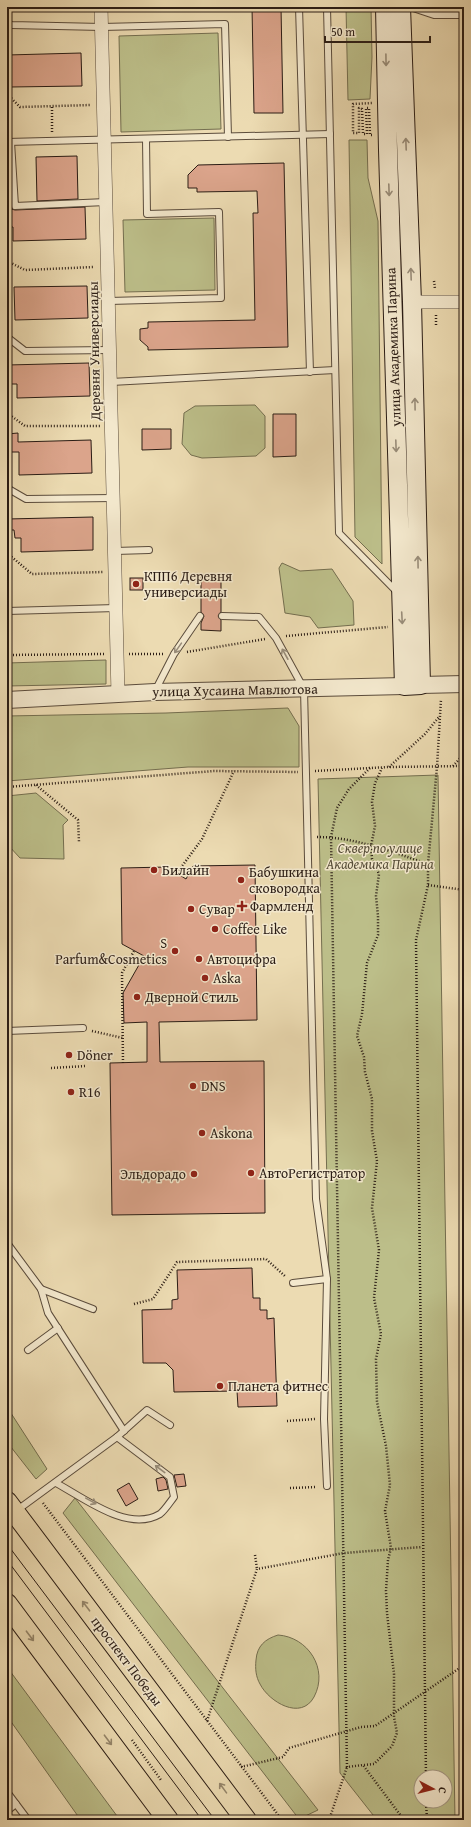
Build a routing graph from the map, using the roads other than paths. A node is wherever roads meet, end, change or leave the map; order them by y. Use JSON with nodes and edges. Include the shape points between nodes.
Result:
{"nodes":[{"id":1,"x":102,"y":7,"type":"edge"},
{"id":2,"x":299,"y":7,"type":"edge"},
{"id":3,"x":326,"y":7,"type":"edge"},
{"id":4,"x":400,"y":8,"type":"edge"},
{"id":5,"x":464,"y":15,"type":"edge"},
{"id":6,"x":7,"y":22,"type":"edge"},
{"id":7,"x":102,"y":27,"type":"junction"},
{"id":8,"x":330,"y":134,"type":"junction"},
{"id":9,"x":304,"y":135,"type":"junction"},
{"id":10,"x":228,"y":137,"type":"junction"},
{"id":11,"x":146,"y":139,"type":"junction"},
{"id":12,"x":105,"y":140,"type":"junction"},
{"id":13,"x":9,"y":142,"type":"edge"},
{"id":14,"x":10,"y":180,"type":"edge"},
{"id":15,"x":106,"y":202,"type":"junction"},
{"id":16,"x":109,"y":301,"type":"junction"},
{"id":17,"x":412,"y":302,"type":"junction"},
{"id":18,"x":464,"y":302,"type":"edge"},
{"id":19,"x":392,"y":303,"type":"junction"},
{"id":20,"x":7,"y":337,"type":"edge"},
{"id":21,"x":110,"y":350,"type":"junction"},
{"id":22,"x":335,"y":370,"type":"junction"},
{"id":23,"x":310,"y":372,"type":"junction"},
{"id":24,"x":111,"y":382,"type":"junction"},
{"id":25,"x":7,"y":488,"type":"edge"},
{"id":26,"x":114,"y":498,"type":"junction"},
{"id":27,"x":150,"y":550,"type":"dead end"},
{"id":28,"x":115,"y":551,"type":"junction"},
{"id":29,"x":401,"y":595,"type":"junction"},
{"id":30,"x":116,"y":608,"type":"junction"},
{"id":31,"x":7,"y":611,"type":"edge"},
{"id":32,"x":200,"y":616,"type":"dead end"},
{"id":33,"x":222,"y":616,"type":"dead end"},
{"id":34,"x":464,"y":684,"type":"edge"},
{"id":35,"x":413,"y":686,"type":"junction"},
{"id":36,"x":304,"y":689,"type":"junction"},
{"id":37,"x":155,"y":692,"type":"junction"},
{"id":38,"x":118,"y":694,"type":"junction"},
{"id":39,"x":7,"y":700,"type":"edge"},
{"id":40,"x":84,"y":1028,"type":"road end"},
{"id":41,"x":7,"y":1031,"type":"edge"},
{"id":42,"x":7,"y":1243,"type":"edge"},
{"id":43,"x":327,"y":1279,"type":"junction"},
{"id":44,"x":292,"y":1283,"type":"road end"},
{"id":45,"x":41,"y":1289,"type":"junction"},
{"id":46,"x":93,"y":1309,"type":"dead end"},
{"id":47,"x":58,"y":1328,"type":"junction"},
{"id":48,"x":28,"y":1350,"type":"dead end"},
{"id":49,"x":170,"y":1425,"type":"dead end"},
{"id":50,"x":124,"y":1431,"type":"junction"},
{"id":51,"x":117,"y":1436,"type":"junction"},
{"id":52,"x":56,"y":1483,"type":"junction"},
{"id":53,"x":327,"y":1486,"type":"road end"},
{"id":54,"x":11,"y":1507,"type":"edge"},
{"id":55,"x":7,"y":1604,"type":"edge"},
{"id":56,"x":7,"y":1792,"type":"edge"},
{"id":57,"x":16,"y":1804,"type":"junction"},
{"id":58,"x":7,"y":1811,"type":"edge"},
{"id":59,"x":28,"y":1820,"type":"edge"},
{"id":60,"x":168,"y":1820,"type":"edge"},
{"id":61,"x":246,"y":1820,"type":"edge"}],
"edges":[{"from":1,"to":7,"type":"street","name":"Деревня Универсиады"},
{"from":2,"to":9,"type":"lane"},
{"from":3,"to":8,"type":"lane"},
{"from":4,"to":5,"type":"lane","via":[[434,15]]},
{"from":17,"to":4,"type":"main road","name":"улица Академика Парина","one_way":true},
{"from":4,"to":19,"type":"main road","name":"улица Академика Парина","one_way":true},
{"from":6,"to":7,"type":"lane"},
{"from":7,"to":10,"type":"lane","via":[[225,24]]},
{"from":7,"to":12,"type":"street","name":"Деревня Универсиады"},
{"from":8,"to":9,"type":"lane"},
{"from":8,"to":22,"type":"lane"},
{"from":9,"to":10,"type":"lane"},
{"from":9,"to":23,"type":"lane"},
{"from":10,"to":11,"type":"lane"},
{"from":11,"to":12,"type":"lane"},
{"from":11,"to":16,"type":"lane","via":[[147,214],[219,212],[221,298]]},
{"from":12,"to":13,"type":"lane"},
{"from":12,"to":15,"type":"street","name":"Деревня Универсиады"},
{"from":13,"to":14,"type":"lane"},
{"from":14,"to":15,"type":"lane","via":[[15,206]]},
{"from":15,"to":16,"type":"street","name":"Деревня Универсиады"},
{"from":16,"to":21,"type":"street","name":"Деревня Универсиады"},
{"from":17,"to":18,"type":"street"},
{"from":17,"to":19,"type":"main road"},
{"from":35,"to":17,"type":"main road","name":"улица Академика Парина","one_way":true},
{"from":19,"to":29,"type":"main road","name":"улица Академика Парина","one_way":true},
{"from":20,"to":21,"type":"lane","via":[[25,351]]},
{"from":21,"to":24,"type":"street","name":"Деревня Универсиады"},
{"from":22,"to":23,"type":"lane"},
{"from":22,"to":29,"type":"lane","via":[[339,533]]},
{"from":23,"to":24,"type":"lane"},
{"from":24,"to":26,"type":"street","name":"Деревня Универсиады"},
{"from":25,"to":26,"type":"lane","via":[[26,499]]},
{"from":26,"to":28,"type":"street","name":"Деревня Универсиады"},
{"from":27,"to":28,"type":"lane"},
{"from":28,"to":30,"type":"street","name":"Деревня Универсиады"},
{"from":29,"to":35,"type":"main road","name":"улица Академика Парина","one_way":true},
{"from":30,"to":31,"type":"lane"},
{"from":30,"to":38,"type":"street","name":"Деревня Универсиады"},
{"from":32,"to":37,"type":"lane","one_way":true,"via":[[174,654]]},
{"from":36,"to":33,"type":"lane","one_way":true,"via":[[276,638],[259,617]]},
{"from":34,"to":35,"type":"street","name":"улица Хусаина Мавлютова"},
{"from":35,"to":36,"type":"street","name":"улица Хусаина Мавлютова"},
{"from":36,"to":37,"type":"street","name":"улица Хусаина Мавлютова"},
{"from":36,"to":43,"type":"lane","via":[[316,1199]]},
{"from":37,"to":38,"type":"street","name":"улица Хусаина Мавлютова"},
{"from":38,"to":39,"type":"street","name":"улица Хусаина Мавлютова"},
{"from":40,"to":41,"type":"lane"},
{"from":42,"to":45,"type":"lane"},
{"from":43,"to":44,"type":"lane"},
{"from":43,"to":53,"type":"lane","via":[[324,1419]]},
{"from":45,"to":46,"type":"lane"},
{"from":45,"to":47,"type":"lane","via":[[48,1313]]},
{"from":47,"to":48,"type":"lane"},
{"from":47,"to":50,"type":"lane"},
{"from":49,"to":50,"type":"lane","via":[[147,1410]]},
{"from":50,"to":51,"type":"lane"},
{"from":51,"to":52,"type":"lane"},
{"from":52,"to":51,"type":"lane","one_way":true,"via":[[118,1517],[141,1520],[160,1513],[174,1497],[170,1477]]},
{"from":52,"to":54,"type":"lane"},
{"from":61,"to":54,"type":"main road","name":"проспект Победы","one_way":true},
{"from":55,"to":60,"type":"main road","one_way":true},
{"from":56,"to":57,"type":"lane"},
{"from":57,"to":58,"type":"lane"},
{"from":57,"to":59,"type":"lane"}]}
